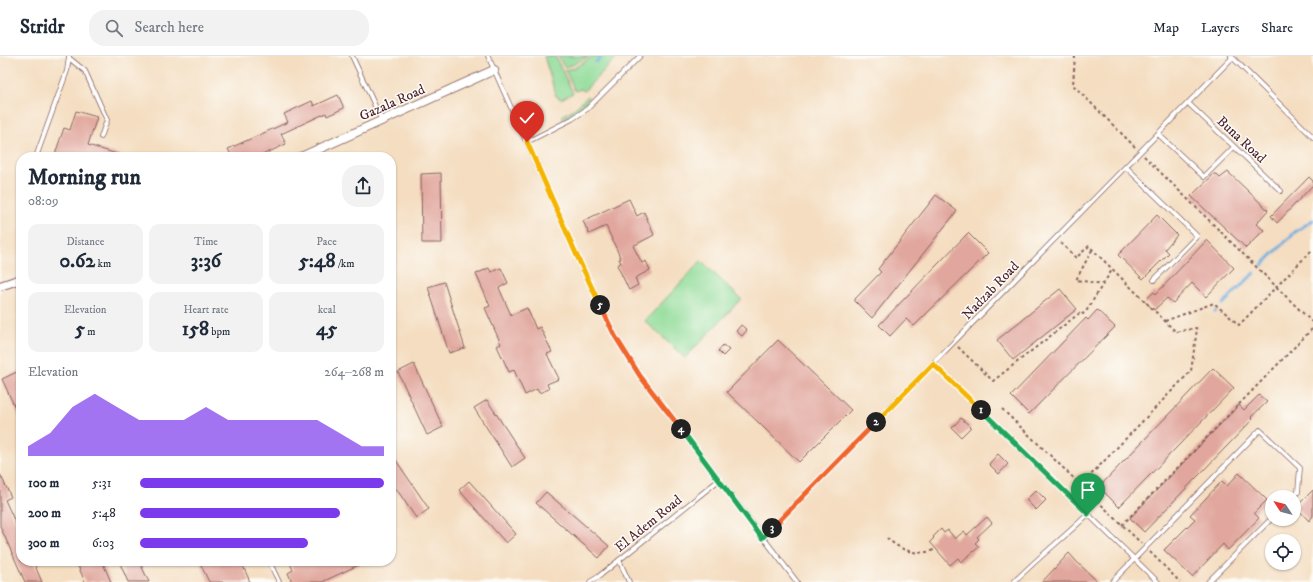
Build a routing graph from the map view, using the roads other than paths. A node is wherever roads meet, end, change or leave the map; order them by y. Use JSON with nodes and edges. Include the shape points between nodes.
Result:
{"nodes":[{"id":1,"x":352,"y":56,"type":"edge"},
{"id":2,"x":488,"y":56,"type":"edge"},
{"id":3,"x":640,"y":56,"type":"edge"},
{"id":4,"x":69,"y":57,"type":"edge"},
{"id":5,"x":1231,"y":57,"type":"edge"},
{"id":6,"x":494,"y":70,"type":"junction"},
{"id":7,"x":1188,"y":103,"type":"junction"},
{"id":8,"x":382,"y":120,"type":"junction"},
{"id":9,"x":1158,"y":134,"type":"junction"},
{"id":10,"x":101,"y":137,"type":"dead end"},
{"id":11,"x":1313,"y":138,"type":"edge"},
{"id":12,"x":527,"y":142,"type":"junction"},
{"id":13,"x":1234,"y":147,"type":"junction"},
{"id":14,"x":38,"y":152,"type":"edge"},
{"id":15,"x":312,"y":152,"type":"edge"},
{"id":16,"x":1126,"y":167,"type":"junction"},
{"id":17,"x":1281,"y":191,"type":"dead end"},
{"id":18,"x":1154,"y":280,"type":"dead end"},
{"id":19,"x":16,"y":281,"type":"edge"},
{"id":20,"x":0,"y":286,"type":"edge"},
{"id":21,"x":933,"y":364,"type":"junction"},
{"id":22,"x":719,"y":480,"type":"junction"},
{"id":23,"x":1298,"y":490,"type":"edge"},
{"id":24,"x":1088,"y":514,"type":"junction"},
{"id":25,"x":1265,"y":525,"type":"edge"},
{"id":26,"x":762,"y":538,"type":"junction"},
{"id":27,"x":1134,"y":559,"type":"junction"},
{"id":28,"x":619,"y":560,"type":"junction"},
{"id":29,"x":271,"y":566,"type":"edge"},
{"id":30,"x":279,"y":582,"type":"edge"},
{"id":31,"x":590,"y":582,"type":"edge"},
{"id":32,"x":630,"y":582,"type":"edge"},
{"id":33,"x":797,"y":582,"type":"edge"},
{"id":34,"x":1014,"y":582,"type":"edge"},
{"id":35,"x":1112,"y":582,"type":"edge"},
{"id":36,"x":1158,"y":582,"type":"edge"},
{"id":37,"x":1208,"y":582,"type":"edge"}],
"edges":[{"from":1,"to":8,"type":"lane"},
{"from":2,"to":6,"type":"lane"},
{"from":3,"to":12,"type":"lane","via":[[588,109],[572,120]]},
{"from":4,"to":10,"type":"lane","via":[[85,71],[107,120]]},
{"from":4,"to":14,"type":"lane","via":[[67,71]]},
{"from":5,"to":7,"type":"lane","name":"Nadzab Road"},
{"from":5,"to":11,"type":"lane"},
{"from":6,"to":8,"type":"street","name":"Gazala Road"},
{"from":6,"to":12,"type":"lane"},
{"from":7,"to":9,"type":"lane","name":"Nadzab Road"},
{"from":7,"to":13,"type":"lane","name":"Buna Road"},
{"from":8,"to":15,"type":"street","name":"Gazala Road"},
{"from":9,"to":13,"type":"lane","via":[[1204,177]]},
{"from":9,"to":16,"type":"lane","name":"Nadzab Road"},
{"from":12,"to":22,"type":"lane","via":[[615,336],[640,376]]},
{"from":13,"to":17,"type":"lane","name":"Buna Road"},
{"from":16,"to":18,"type":"lane","via":[[1198,236]]},
{"from":16,"to":21,"type":"lane","name":"Nadzab Road"},
{"from":19,"to":20,"type":"street"},
{"from":21,"to":24,"type":"lane"},
{"from":21,"to":26,"type":"lane","name":"Nadzab Road"},
{"from":22,"to":26,"type":"lane"},
{"from":22,"to":28,"type":"lane","name":"El Adem Road"},
{"from":23,"to":27,"type":"lane","via":[[1300,468],[1260,430]]},
{"from":24,"to":27,"type":"lane"},
{"from":24,"to":34,"type":"lane"},
{"from":25,"to":37,"type":"lane"},
{"from":26,"to":33,"type":"lane"},
{"from":27,"to":35,"type":"lane"},
{"from":27,"to":36,"type":"lane"},
{"from":28,"to":31,"type":"lane","name":"El Adem Road"},
{"from":28,"to":32,"type":"lane"},
{"from":29,"to":30,"type":"lane"}]}
